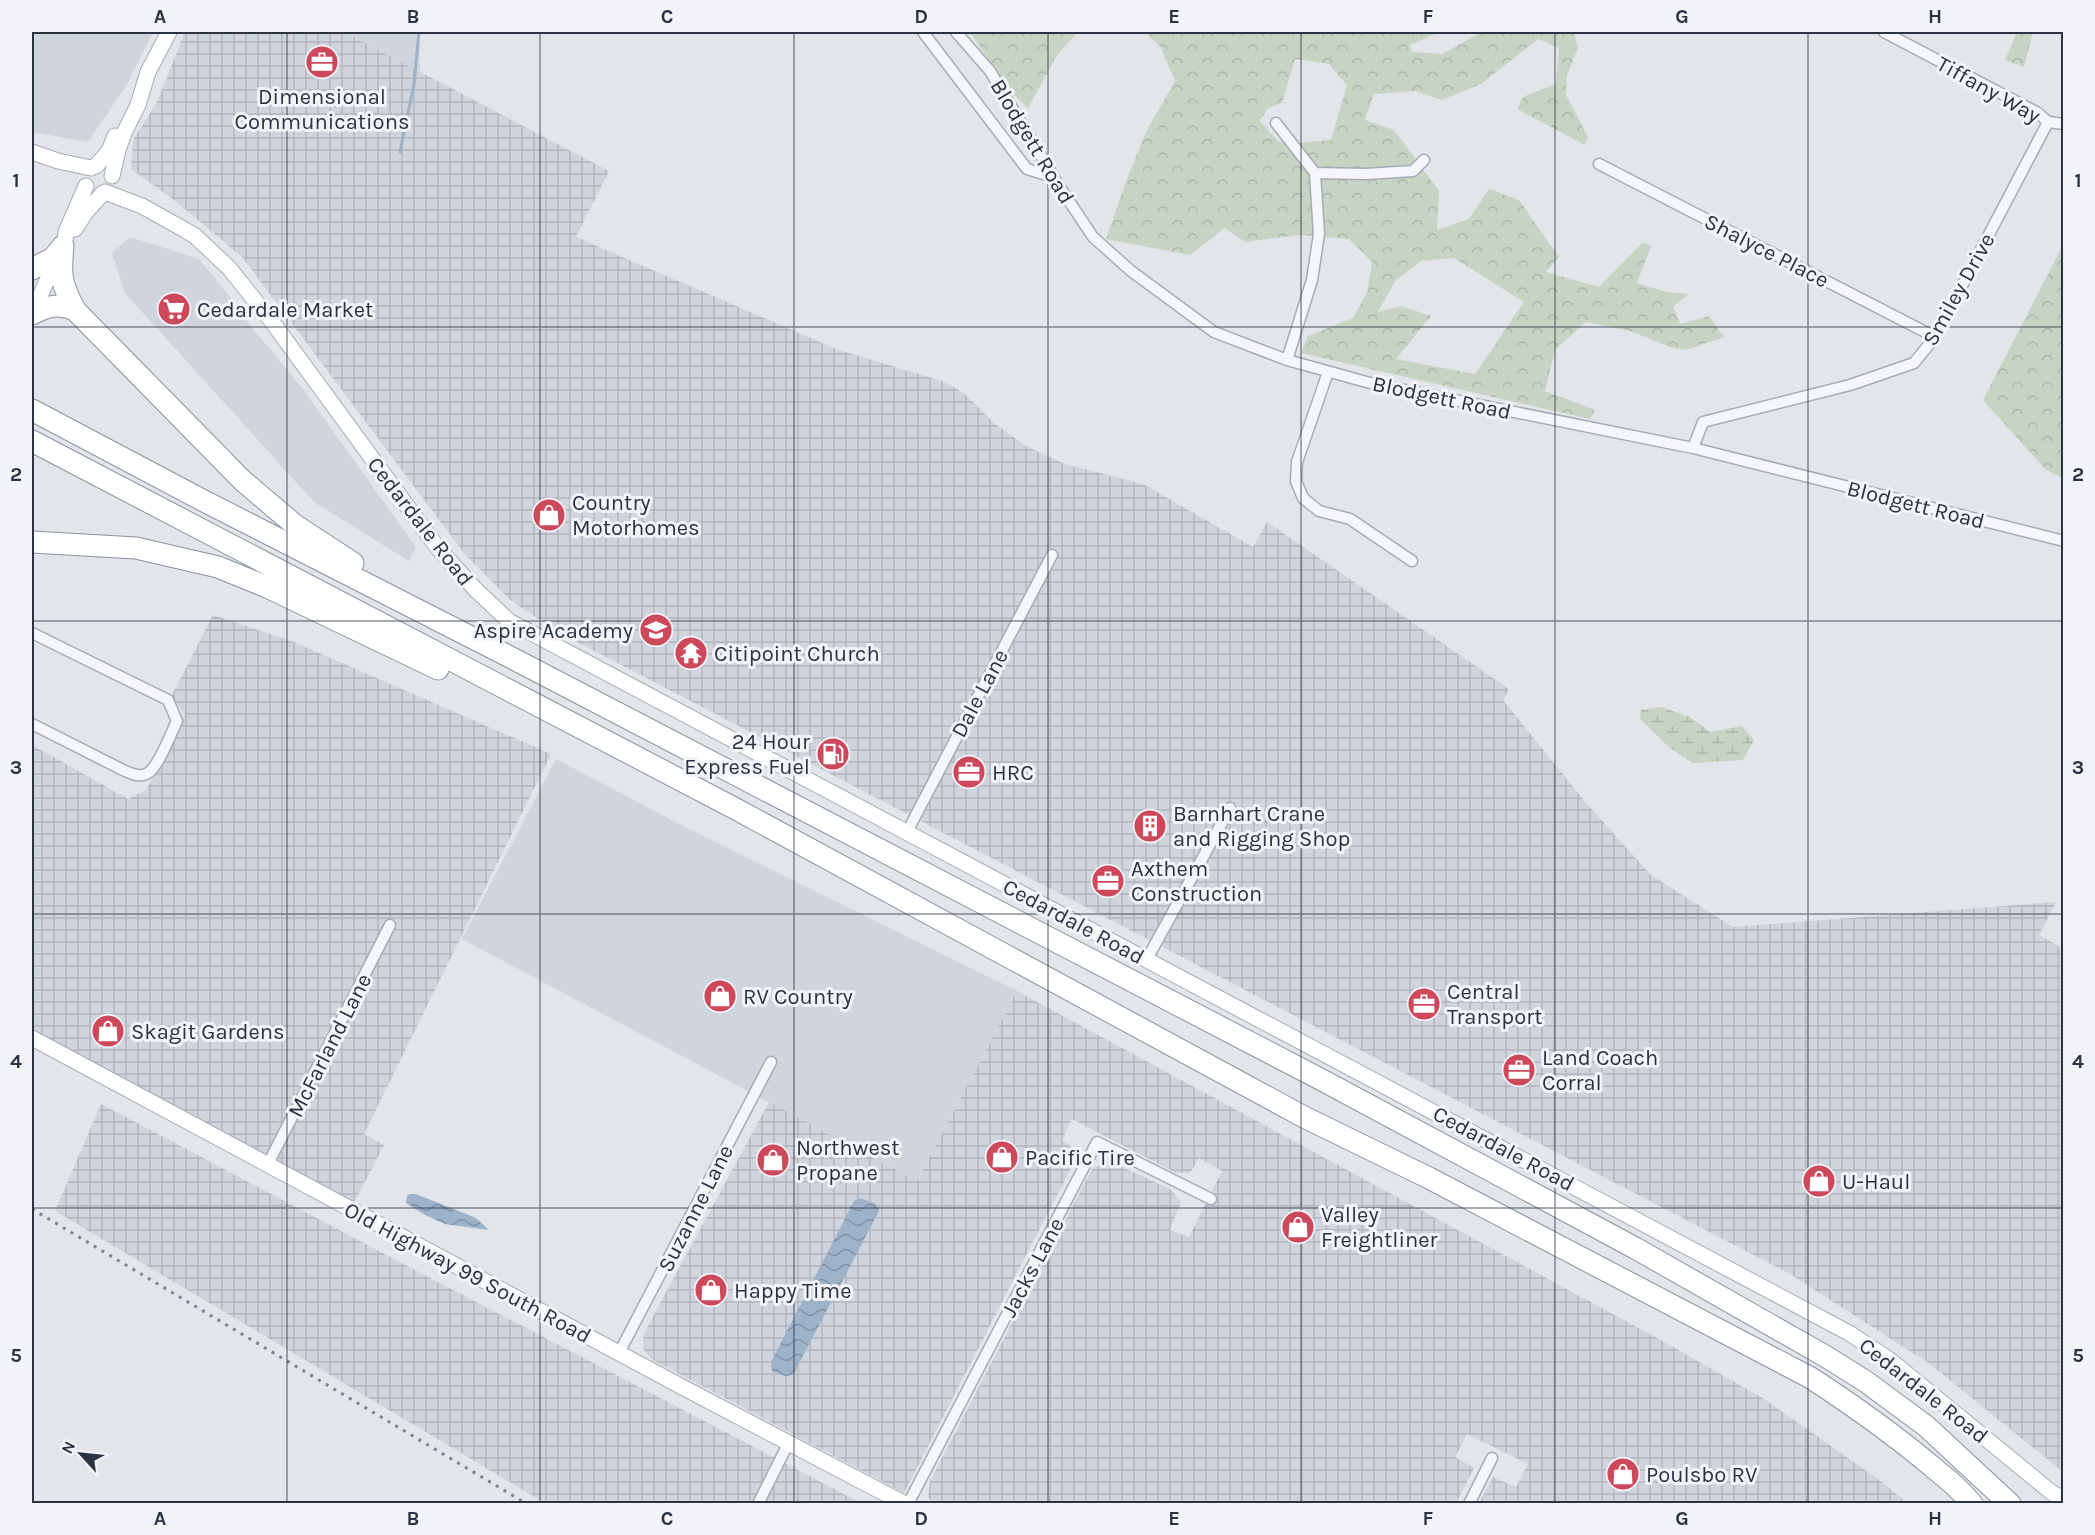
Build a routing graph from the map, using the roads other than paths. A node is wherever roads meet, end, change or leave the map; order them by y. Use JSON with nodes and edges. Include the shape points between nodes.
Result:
{"nodes":[{"id":1,"x":169,"y":32,"type":"edge"},
{"id":2,"x":923,"y":32,"type":"edge"},
{"id":3,"x":956,"y":32,"type":"edge"},
{"id":4,"x":1884,"y":32,"type":"edge"},
{"id":5,"x":148,"y":72,"type":"junction"},
{"id":6,"x":2048,"y":122,"type":"junction"},
{"id":7,"x":1276,"y":123,"type":"dead end"},
{"id":8,"x":2064,"y":124,"type":"edge"},
{"id":9,"x":32,"y":152,"type":"edge"},
{"id":10,"x":1424,"y":160,"type":"dead end"},
{"id":11,"x":58,"y":162,"type":"junction"},
{"id":12,"x":1599,"y":164,"type":"dead end"},
{"id":13,"x":94,"y":167,"type":"junction"},
{"id":14,"x":1315,"y":173,"type":"junction"},
{"id":15,"x":1053,"y":177,"type":"junction"},
{"id":16,"x":86,"y":184,"type":"junction"},
{"id":17,"x":108,"y":185,"type":"junction"},
{"id":18,"x":64,"y":243,"type":"junction"},
{"id":19,"x":32,"y":269,"type":"edge"},
{"id":20,"x":75,"y":310,"type":"junction"},
{"id":21,"x":32,"y":314,"type":"edge"},
{"id":22,"x":1935,"y":337,"type":"junction"},
{"id":23,"x":1287,"y":360,"type":"junction"},
{"id":24,"x":1328,"y":372,"type":"junction"},
{"id":25,"x":32,"y":410,"type":"edge"},
{"id":26,"x":32,"y":441,"type":"edge"},
{"id":27,"x":1693,"y":448,"type":"junction"},
{"id":28,"x":2064,"y":541,"type":"edge"},
{"id":29,"x":32,"y":542,"type":"edge"},
{"id":30,"x":1052,"y":555,"type":"dead end"},
{"id":31,"x":1412,"y":561,"type":"dead end"},
{"id":32,"x":32,"y":633,"type":"edge"},
{"id":33,"x":510,"y":657,"type":"junction"},
{"id":34,"x":32,"y":724,"type":"edge"},
{"id":35,"x":734,"y":808,"type":"junction"},
{"id":36,"x":1230,"y":808,"type":"dead end"},
{"id":37,"x":907,"y":832,"type":"junction"},
{"id":38,"x":390,"y":925,"type":"dead end"},
{"id":39,"x":1147,"y":959,"type":"junction"},
{"id":40,"x":32,"y":1038,"type":"edge"},
{"id":41,"x":771,"y":1062,"type":"dead end"},
{"id":42,"x":268,"y":1164,"type":"junction"},
{"id":43,"x":1211,"y":1199,"type":"dead end"},
{"id":44,"x":619,"y":1353,"type":"junction"},
{"id":45,"x":789,"y":1442,"type":"junction"},
{"id":46,"x":1492,"y":1458,"type":"dead end"},
{"id":47,"x":2064,"y":1500,"type":"edge"},
{"id":48,"x":758,"y":1503,"type":"edge"},
{"id":49,"x":907,"y":1503,"type":"edge"},
{"id":50,"x":1469,"y":1503,"type":"edge"},
{"id":51,"x":1972,"y":1503,"type":"edge"},
{"id":52,"x":2010,"y":1503,"type":"edge"}],
"edges":[{"from":1,"to":5,"type":"street"},
{"from":2,"to":15,"type":"street","via":[[1027,169]]},
{"from":3,"to":15,"type":"street","name":"Blodgett Road","via":[[990,71]]},
{"from":4,"to":6,"type":"street","name":"Tiffany Way","via":[[2038,113]]},
{"from":5,"to":13,"type":"street","via":[[133,90],[109,151]]},
{"from":5,"to":17,"type":"street"},
{"from":6,"to":8,"type":"street","name":"Tiffany Way"},
{"from":6,"to":22,"type":"street","name":"Smiley Drive"},
{"from":7,"to":14,"type":"street"},
{"from":9,"to":11,"type":"street"},
{"from":10,"to":14,"type":"street","via":[[1413,171]]},
{"from":11,"to":13,"type":"street"},
{"from":11,"to":16,"type":"street"},
{"from":12,"to":22,"type":"street","name":"Shalyce Place"},
{"from":13,"to":16,"type":"street","via":[[86,175]]},
{"from":13,"to":17,"type":"street","via":[[109,169]]},
{"from":14,"to":23,"type":"street","via":[[1319,234],[1311,280]]},
{"from":15,"to":23,"type":"street","name":"Blodgett Road","via":[[1093,237],[1131,271],[1215,332]]},
{"from":16,"to":17,"type":"street","via":[[92,192]]},
{"from":16,"to":18,"type":"street"},
{"from":17,"to":18,"type":"street"},
{"from":17,"to":37,"type":"street","name":"Cedardale Road","via":[[195,236],[229,268],[437,547],[509,621]]},
{"from":18,"to":19,"type":"highway","via":[[53,258]]},
{"from":18,"to":20,"type":"highway","via":[[61,276]]},
{"from":18,"to":21,"type":"street"},
{"from":20,"to":21,"type":"highway","via":[[52,306]]},
{"from":20,"to":33,"type":"highway","via":[[225,464],[277,511],[316,540]]},
{"from":22,"to":27,"type":"street","name":"Smiley Drive","via":[[1914,363],[1850,385],[1703,422]]},
{"from":23,"to":24,"type":"street","name":"Blodgett Road"},
{"from":24,"to":27,"type":"street","name":"Blodgett Road"},
{"from":24,"to":31,"type":"street","via":[[1297,462],[1299,489],[1303,498],[1319,511],[1350,519]]},
{"from":25,"to":33,"type":"highway"},
{"from":26,"to":35,"type":"highway"},
{"from":27,"to":28,"type":"street","name":"Blodgett Road"},
{"from":29,"to":35,"type":"highway","via":[[136,548],[218,567],[456,677],[643,770]]},
{"from":30,"to":37,"type":"street","name":"Dale Lane"},
{"from":32,"to":34,"type":"street","via":[[168,700],[177,721],[155,765],[139,776]]},
{"from":33,"to":52,"type":"highway","via":[[1322,1080],[1655,1260],[1865,1381],[1926,1426]]},
{"from":35,"to":51,"type":"highway","via":[[1304,1117],[1811,1378],[1917,1453]]},
{"from":36,"to":39,"type":"street"},
{"from":37,"to":39,"type":"street","name":"Cedardale Road"},
{"from":38,"to":42,"type":"street","name":"McFarland Lane"},
{"from":39,"to":47,"type":"street","name":"Cedardale Road","via":[[1849,1333],[1890,1360]]},
{"from":40,"to":42,"type":"street","name":"Old Highway 99 South Road"},
{"from":41,"to":44,"type":"street","name":"Suzanne Lane"},
{"from":42,"to":44,"type":"street","name":"Old Highway 99 South Road"},
{"from":43,"to":49,"type":"street","name":"Jacks Lane","via":[[1097,1143]]},
{"from":44,"to":45,"type":"street","name":"Old Highway 99 South Road"},
{"from":45,"to":48,"type":"street"},
{"from":45,"to":49,"type":"street","name":"Old Highway 99 South Road"},
{"from":46,"to":50,"type":"street"}]}
